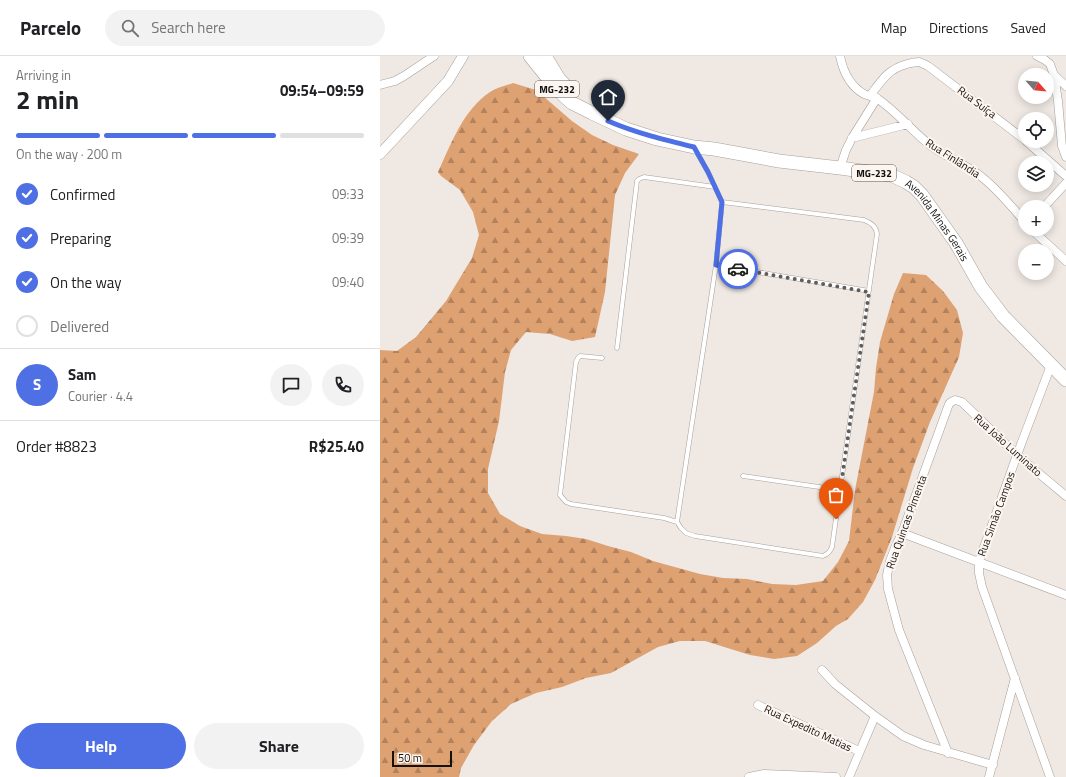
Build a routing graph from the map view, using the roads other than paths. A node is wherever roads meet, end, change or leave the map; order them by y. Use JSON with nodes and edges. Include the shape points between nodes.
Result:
{"nodes":[{"id":1,"x":434,"y":56,"type":"edge"},
{"id":2,"x":463,"y":56,"type":"edge"},
{"id":3,"x":530,"y":56,"type":"edge"},
{"id":4,"x":545,"y":56,"type":"edge"},
{"id":5,"x":840,"y":56,"type":"edge"},
{"id":6,"x":1037,"y":56,"type":"edge"},
{"id":7,"x":1051,"y":68,"type":"edge"},
{"id":8,"x":1054,"y":75,"type":"joint"},
{"id":9,"x":380,"y":85,"type":"edge"},
{"id":10,"x":1066,"y":86,"type":"edge"},
{"id":11,"x":873,"y":97,"type":"junction"},
{"id":12,"x":592,"y":113,"type":"junction"},
{"id":13,"x":908,"y":124,"type":"junction"},
{"id":14,"x":1018,"y":134,"type":"edge"},
{"id":15,"x":852,"y":138,"type":"junction"},
{"id":16,"x":694,"y":147,"type":"junction"},
{"id":17,"x":1035,"y":148,"type":"edge"},
{"id":18,"x":380,"y":154,"type":"edge"},
{"id":19,"x":1066,"y":157,"type":"edge"},
{"id":20,"x":840,"y":168,"type":"junction"},
{"id":21,"x":1066,"y":176,"type":"edge"},
{"id":22,"x":1066,"y":183,"type":"edge"},
{"id":23,"x":715,"y":187,"type":"junction"},
{"id":24,"x":1050,"y":200,"type":"edge"},
{"id":25,"x":722,"y":202,"type":"junction"},
{"id":26,"x":1018,"y":214,"type":"edge"},
{"id":27,"x":1039,"y":236,"type":"edge"},
{"id":28,"x":1066,"y":261,"type":"edge"},
{"id":29,"x":716,"y":265,"type":"junction"},
{"id":30,"x":869,"y":292,"type":"junction"},
{"id":31,"x":617,"y":348,"type":"dead end"},
{"id":32,"x":602,"y":358,"type":"dead end"},
{"id":33,"x":1051,"y":365,"type":"junction"},
{"id":34,"x":1066,"y":380,"type":"edge"},
{"id":35,"x":949,"y":404,"type":"joint"},
{"id":36,"x":1017,"y":455,"type":"junction"},
{"id":37,"x":743,"y":476,"type":"dead end"},
{"id":38,"x":840,"y":490,"type":"junction"},
{"id":39,"x":1066,"y":496,"type":"edge"},
{"id":40,"x":677,"y":522,"type":"junction"},
{"id":41,"x":902,"y":533,"type":"junction"},
{"id":42,"x":979,"y":561,"type":"junction"},
{"id":43,"x":1066,"y":595,"type":"edge"},
{"id":44,"x":822,"y":670,"type":"dead end"},
{"id":45,"x":1014,"y":678,"type":"junction"},
{"id":46,"x":758,"y":705,"type":"dead end"},
{"id":47,"x":875,"y":716,"type":"junction"},
{"id":48,"x":859,"y":751,"type":"junction"},
{"id":49,"x":948,"y":753,"type":"junction"},
{"id":50,"x":993,"y":766,"type":"junction"},
{"id":51,"x":749,"y":777,"type":"edge"},
{"id":52,"x":836,"y":777,"type":"edge"},
{"id":53,"x":849,"y":777,"type":"edge"},
{"id":54,"x":989,"y":777,"type":"edge"},
{"id":55,"x":1050,"y":777,"type":"edge"}],
"edges":[{"from":1,"to":9,"type":"street","via":[[395,81]]},
{"from":2,"to":18,"type":"street","via":[[448,81]]},
{"from":3,"to":12,"type":"main road","number":"MG-232","via":[[565,97]]},
{"from":4,"to":12,"type":"main road","number":"MG-232","via":[[559,79]]},
{"from":5,"to":11,"type":"street","name":"Rua Finlândia","via":[[848,79],[856,88]]},
{"from":6,"to":7,"type":"street","via":[[1050,64]]},
{"from":8,"to":10,"type":"street"},
{"from":8,"to":19,"type":"street","via":[[1062,146]]},
{"from":11,"to":13,"type":"street","name":"Rua Finlândia"},
{"from":11,"to":14,"type":"street","name":"Rua Suíça","via":[[882,79],[892,70],[919,62],[928,66]]},
{"from":11,"to":15,"type":"street"},
{"from":12,"to":16,"type":"main road","name":"Avenida Minas Gerais","number":"MG-232","via":[[626,129]]},
{"from":13,"to":15,"type":"street"},
{"from":13,"to":26,"type":"street","name":"Rua Finlândia","via":[[931,146],[983,177]]},
{"from":15,"to":20,"type":"street"},
{"from":16,"to":20,"type":"main road","name":"Avenida Minas Gerais","number":"MG-232"},
{"from":16,"to":23,"type":"lane"},
{"from":17,"to":21,"type":"street","name":"Rua Suíça"},
{"from":20,"to":33,"type":"main road","name":"Avenida Minas Gerais","number":"MG-232","via":[[891,175],[914,187],[956,243],[981,287],[1003,316]]},
{"from":22,"to":24,"type":"street"},
{"from":23,"to":25,"type":"lane"},
{"from":23,"to":31,"type":"lane","via":[[644,177],[637,181]]},
{"from":25,"to":29,"type":"lane"},
{"from":25,"to":30,"type":"lane","via":[[864,220],[874,225],[878,234]]},
{"from":27,"to":28,"type":"street"},
{"from":29,"to":30,"type":"lane"},
{"from":29,"to":40,"type":"lane"},
{"from":30,"to":38,"type":"lane"},
{"from":32,"to":40,"type":"lane","via":[[580,356],[576,362],[560,495],[571,504]]},
{"from":33,"to":34,"type":"main road","name":"Avenida Minas Gerais","number":"MG-232"},
{"from":33,"to":36,"type":"street","name":"Rua Simão Campos"},
{"from":35,"to":36,"type":"street","name":"Rua João Luminato","via":[[955,400],[962,402]]},
{"from":35,"to":41,"type":"street","name":"Rua Quincas Pimenta"},
{"from":36,"to":39,"type":"street","name":"Rua João Luminato"},
{"from":36,"to":42,"type":"street","name":"Rua Simão Campos"},
{"from":37,"to":38,"type":"lane"},
{"from":38,"to":40,"type":"lane","via":[[832,547],[828,554],[823,556],[695,536],[686,533]]},
{"from":41,"to":42,"type":"street"},
{"from":41,"to":49,"type":"street","name":"Rua Quincas Pimenta","via":[[890,561],[888,589],[899,630]]},
{"from":42,"to":43,"type":"street"},
{"from":42,"to":45,"type":"street","name":"Rua Simão Campos","via":[[982,587]]},
{"from":44,"to":47,"type":"street","via":[[835,684]]},
{"from":45,"to":50,"type":"street"},
{"from":45,"to":55,"type":"street","name":"Rua Simão Campos"},
{"from":46,"to":48,"type":"street","name":"Rua Expedito Matias"},
{"from":47,"to":48,"type":"street"},
{"from":47,"to":49,"type":"street","via":[[903,736]]},
{"from":48,"to":53,"type":"street"},
{"from":49,"to":50,"type":"street"},
{"from":50,"to":54,"type":"street"},
{"from":51,"to":52,"type":"street","via":[[764,774]]}]}
